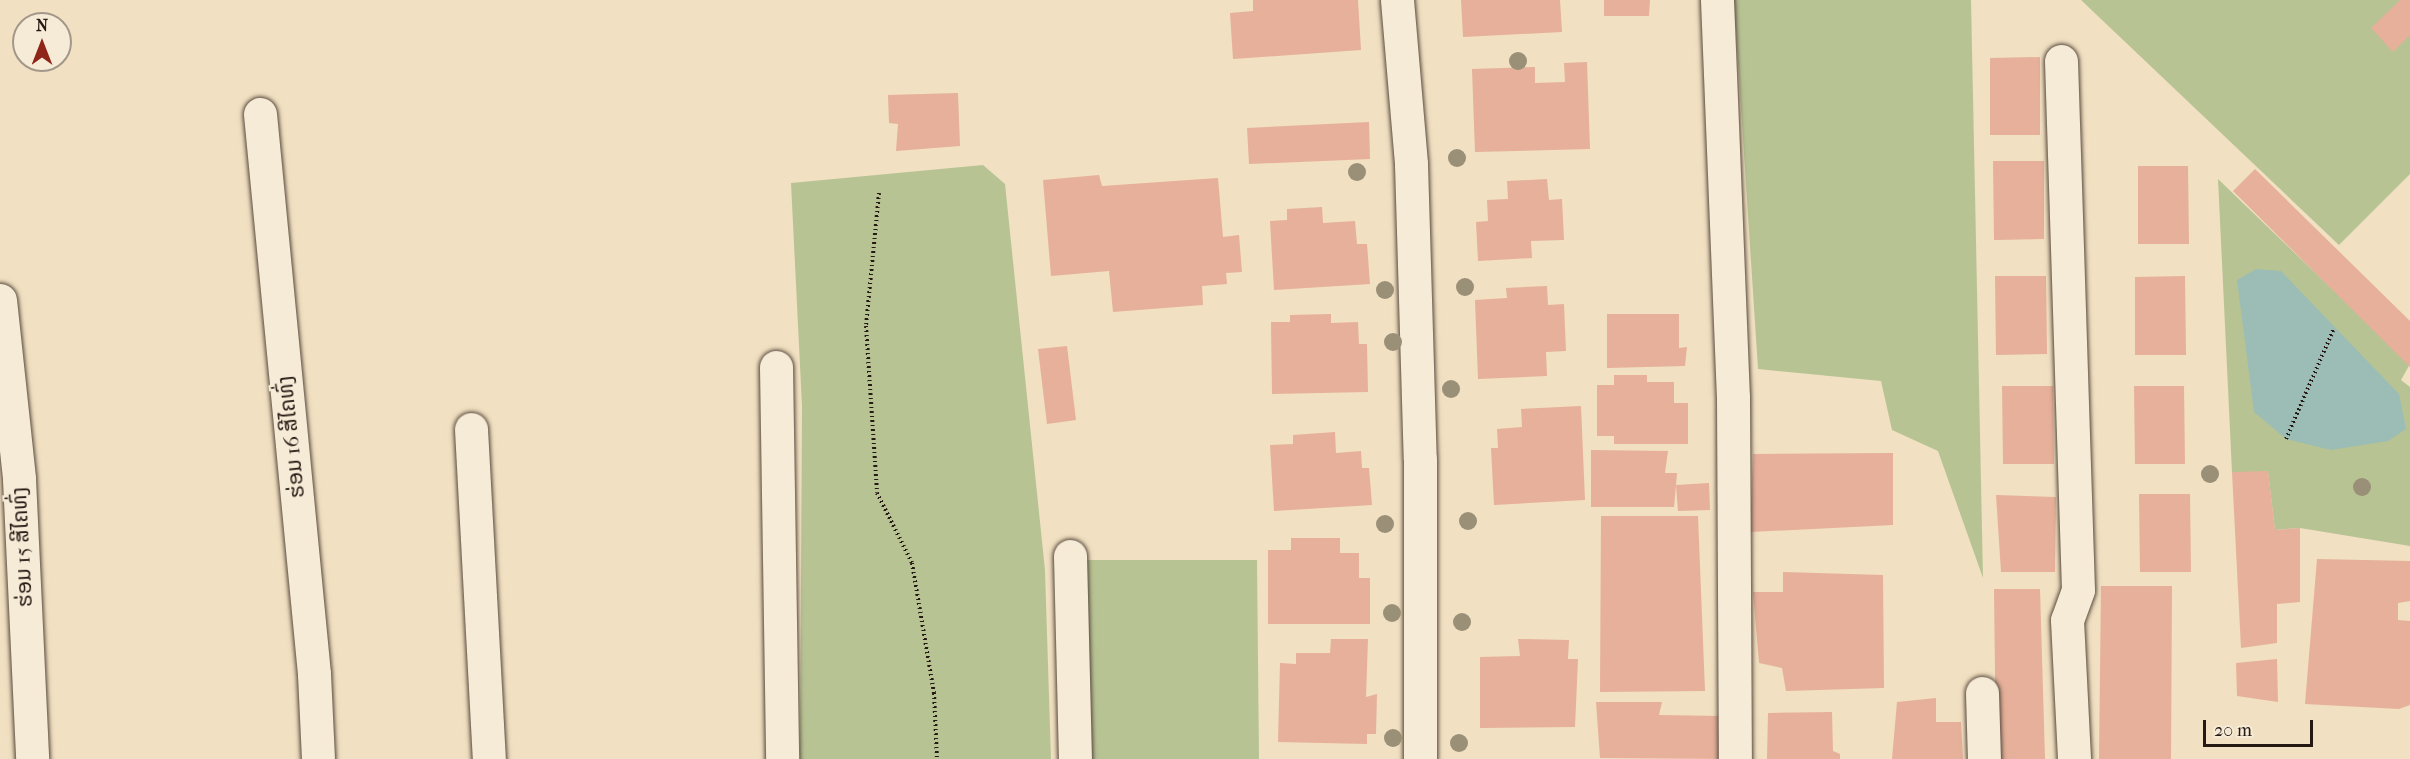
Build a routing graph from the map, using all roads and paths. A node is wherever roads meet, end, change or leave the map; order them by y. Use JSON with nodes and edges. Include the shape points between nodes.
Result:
{"nodes":[{"id":1,"x":1397,"y":0,"type":"edge"},
{"id":2,"x":1717,"y":0,"type":"edge"},
{"id":3,"x":2061,"y":61,"type":"dead end"},
{"id":4,"x":260,"y":114,"type":"dead end"},
{"id":5,"x":879,"y":193,"type":"dead end"},
{"id":6,"x":0,"y":300,"type":"edge"},
{"id":7,"x":2334,"y":328,"type":"dead end"},
{"id":8,"x":776,"y":367,"type":"dead end"},
{"id":9,"x":471,"y":429,"type":"dead end"},
{"id":10,"x":2286,"y":439,"type":"dead end"},
{"id":11,"x":1070,"y":556,"type":"dead end"},
{"id":12,"x":1982,"y":693,"type":"dead end"},
{"id":13,"x":32,"y":759,"type":"edge"},
{"id":14,"x":318,"y":759,"type":"edge"},
{"id":15,"x":489,"y":759,"type":"edge"},
{"id":16,"x":783,"y":759,"type":"edge"},
{"id":17,"x":937,"y":759,"type":"edge"},
{"id":18,"x":1075,"y":759,"type":"edge"},
{"id":19,"x":1420,"y":759,"type":"edge"},
{"id":20,"x":1736,"y":759,"type":"edge"},
{"id":21,"x":1984,"y":759,"type":"edge"},
{"id":22,"x":2074,"y":759,"type":"edge"}],
"edges":[{"from":1,"to":19,"type":"street","via":[[1411,164],[1420,459]]},
{"from":2,"to":20,"type":"street","via":[[1733,397]]},
{"from":3,"to":22,"type":"street","via":[[2078,590],[2067,620]]},
{"from":4,"to":14,"type":"street","name":"ຮ່ອມ 16 ສີໄຄທົ່ງ","via":[[314,674]]},
{"from":5,"to":17,"type":"path","via":[[866,326],[877,493],[912,563],[934,693]]},
{"from":6,"to":13,"type":"street","name":"ຮ່ອມ 15 ສີໄຄທົ່ງ","via":[[20,478]]},
{"from":7,"to":10,"type":"path"},
{"from":8,"to":16,"type":"street"},
{"from":9,"to":15,"type":"street"},
{"from":11,"to":18,"type":"street"},
{"from":12,"to":21,"type":"street"}]}
